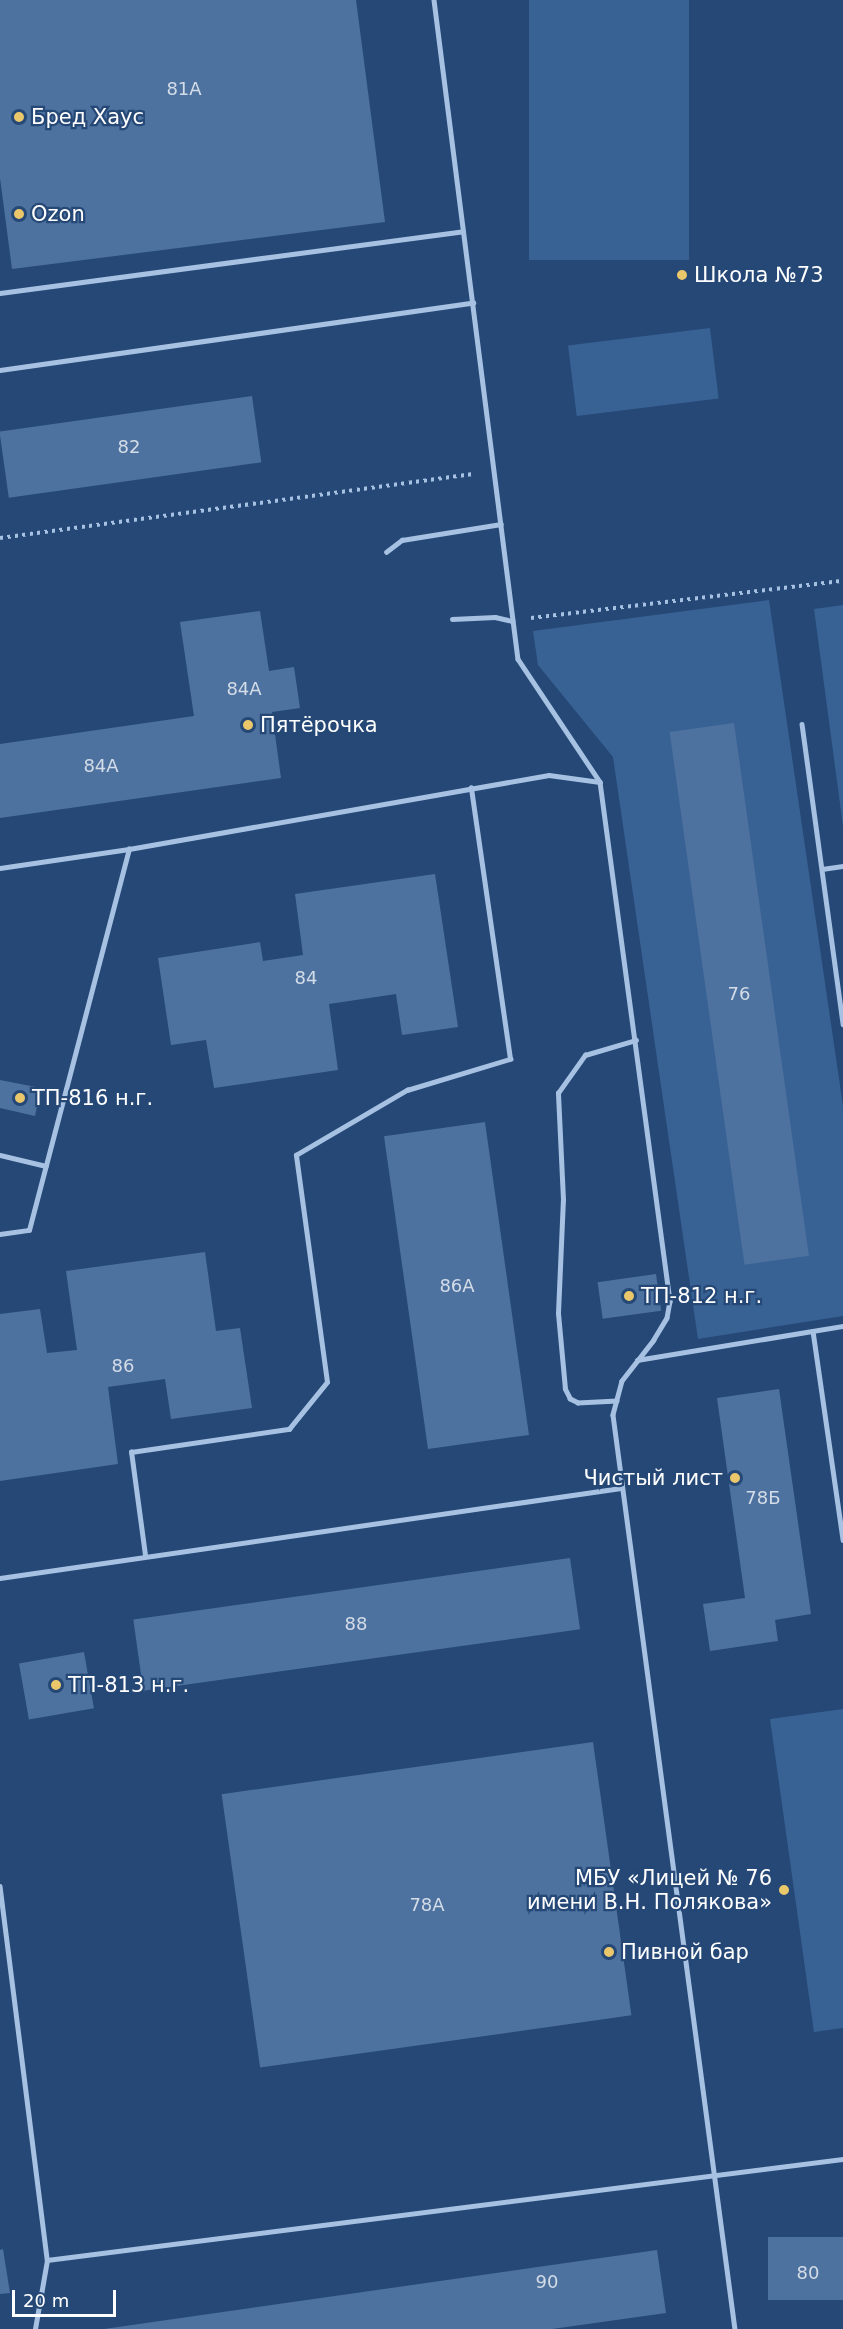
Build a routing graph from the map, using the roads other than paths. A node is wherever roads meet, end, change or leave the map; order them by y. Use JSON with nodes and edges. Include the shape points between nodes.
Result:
{"nodes":[{"id":1,"x":434,"y":0,"type":"edge"},
{"id":2,"x":463,"y":231,"type":"junction"},
{"id":3,"x":0,"y":294,"type":"edge"},
{"id":4,"x":473,"y":303,"type":"junction"},
{"id":5,"x":0,"y":370,"type":"edge"},
{"id":6,"x":501,"y":524,"type":"junction"},
{"id":7,"x":386,"y":552,"type":"dead end"},
{"id":8,"x":452,"y":619,"type":"dead end"},
{"id":9,"x":513,"y":621,"type":"junction"},
{"id":10,"x":802,"y":724,"type":"dead end"},
{"id":11,"x":600,"y":782,"type":"junction"},
{"id":12,"x":471,"y":788,"type":"junction"},
{"id":13,"x":129,"y":849,"type":"junction"},
{"id":14,"x":843,"y":866,"type":"edge"},
{"id":15,"x":0,"y":868,"type":"edge"},
{"id":16,"x":822,"y":869,"type":"junction"},
{"id":17,"x":843,"y":1024,"type":"edge"},
{"id":18,"x":636,"y":1040,"type":"junction"},
{"id":19,"x":0,"y":1155,"type":"edge"},
{"id":20,"x":46,"y":1166,"type":"junction"},
{"id":21,"x":0,"y":1234,"type":"edge"},
{"id":22,"x":843,"y":1326,"type":"edge"},
{"id":23,"x":813,"y":1331,"type":"junction"},
{"id":24,"x":637,"y":1359,"type":"junction"},
{"id":25,"x":617,"y":1401,"type":"junction"},
{"id":26,"x":621,"y":1488,"type":"junction"},
{"id":27,"x":843,"y":1540,"type":"edge"},
{"id":28,"x":145,"y":1555,"type":"junction"},
{"id":29,"x":0,"y":1578,"type":"edge"},
{"id":30,"x":0,"y":1886,"type":"edge"},
{"id":31,"x":843,"y":2159,"type":"edge"},
{"id":32,"x":715,"y":2176,"type":"junction"},
{"id":33,"x":47,"y":2260,"type":"junction"},
{"id":34,"x":35,"y":2329,"type":"edge"},
{"id":35,"x":735,"y":2329,"type":"edge"}],
"edges":[{"from":1,"to":2,"type":"lane"},
{"from":2,"to":3,"type":"lane"},
{"from":2,"to":4,"type":"lane"},
{"from":4,"to":5,"type":"lane"},
{"from":4,"to":6,"type":"lane"},
{"from":6,"to":7,"type":"lane","via":[[402,540]]},
{"from":6,"to":9,"type":"lane"},
{"from":8,"to":9,"type":"lane","via":[[495,617]]},
{"from":9,"to":11,"type":"lane","via":[[518,659]]},
{"from":10,"to":16,"type":"lane"},
{"from":11,"to":12,"type":"lane","via":[[549,775]]},
{"from":11,"to":18,"type":"lane"},
{"from":12,"to":13,"type":"lane"},
{"from":12,"to":28,"type":"lane","via":[[510,1059],[407,1090],[296,1155],[327,1382],[289,1428],[130,1452]]},
{"from":13,"to":15,"type":"lane"},
{"from":13,"to":20,"type":"lane"},
{"from":14,"to":16,"type":"lane"},
{"from":16,"to":17,"type":"lane"},
{"from":18,"to":24,"type":"lane","via":[[670,1301],[667,1318]]},
{"from":18,"to":25,"type":"lane","via":[[585,1055],[558,1093],[563,1200],[558,1313],[565,1389],[570,1399],[578,1403]]},
{"from":19,"to":20,"type":"lane"},
{"from":20,"to":21,"type":"lane","via":[[29,1230]]},
{"from":22,"to":23,"type":"lane"},
{"from":23,"to":24,"type":"lane"},
{"from":23,"to":27,"type":"lane"},
{"from":24,"to":25,"type":"lane","via":[[622,1381]]},
{"from":25,"to":26,"type":"lane","via":[[613,1415]]},
{"from":26,"to":28,"type":"lane"},
{"from":26,"to":32,"type":"lane"},
{"from":28,"to":29,"type":"lane"},
{"from":30,"to":33,"type":"lane"},
{"from":31,"to":32,"type":"lane"},
{"from":32,"to":33,"type":"lane"},
{"from":32,"to":35,"type":"lane"},
{"from":33,"to":34,"type":"lane"}]}
